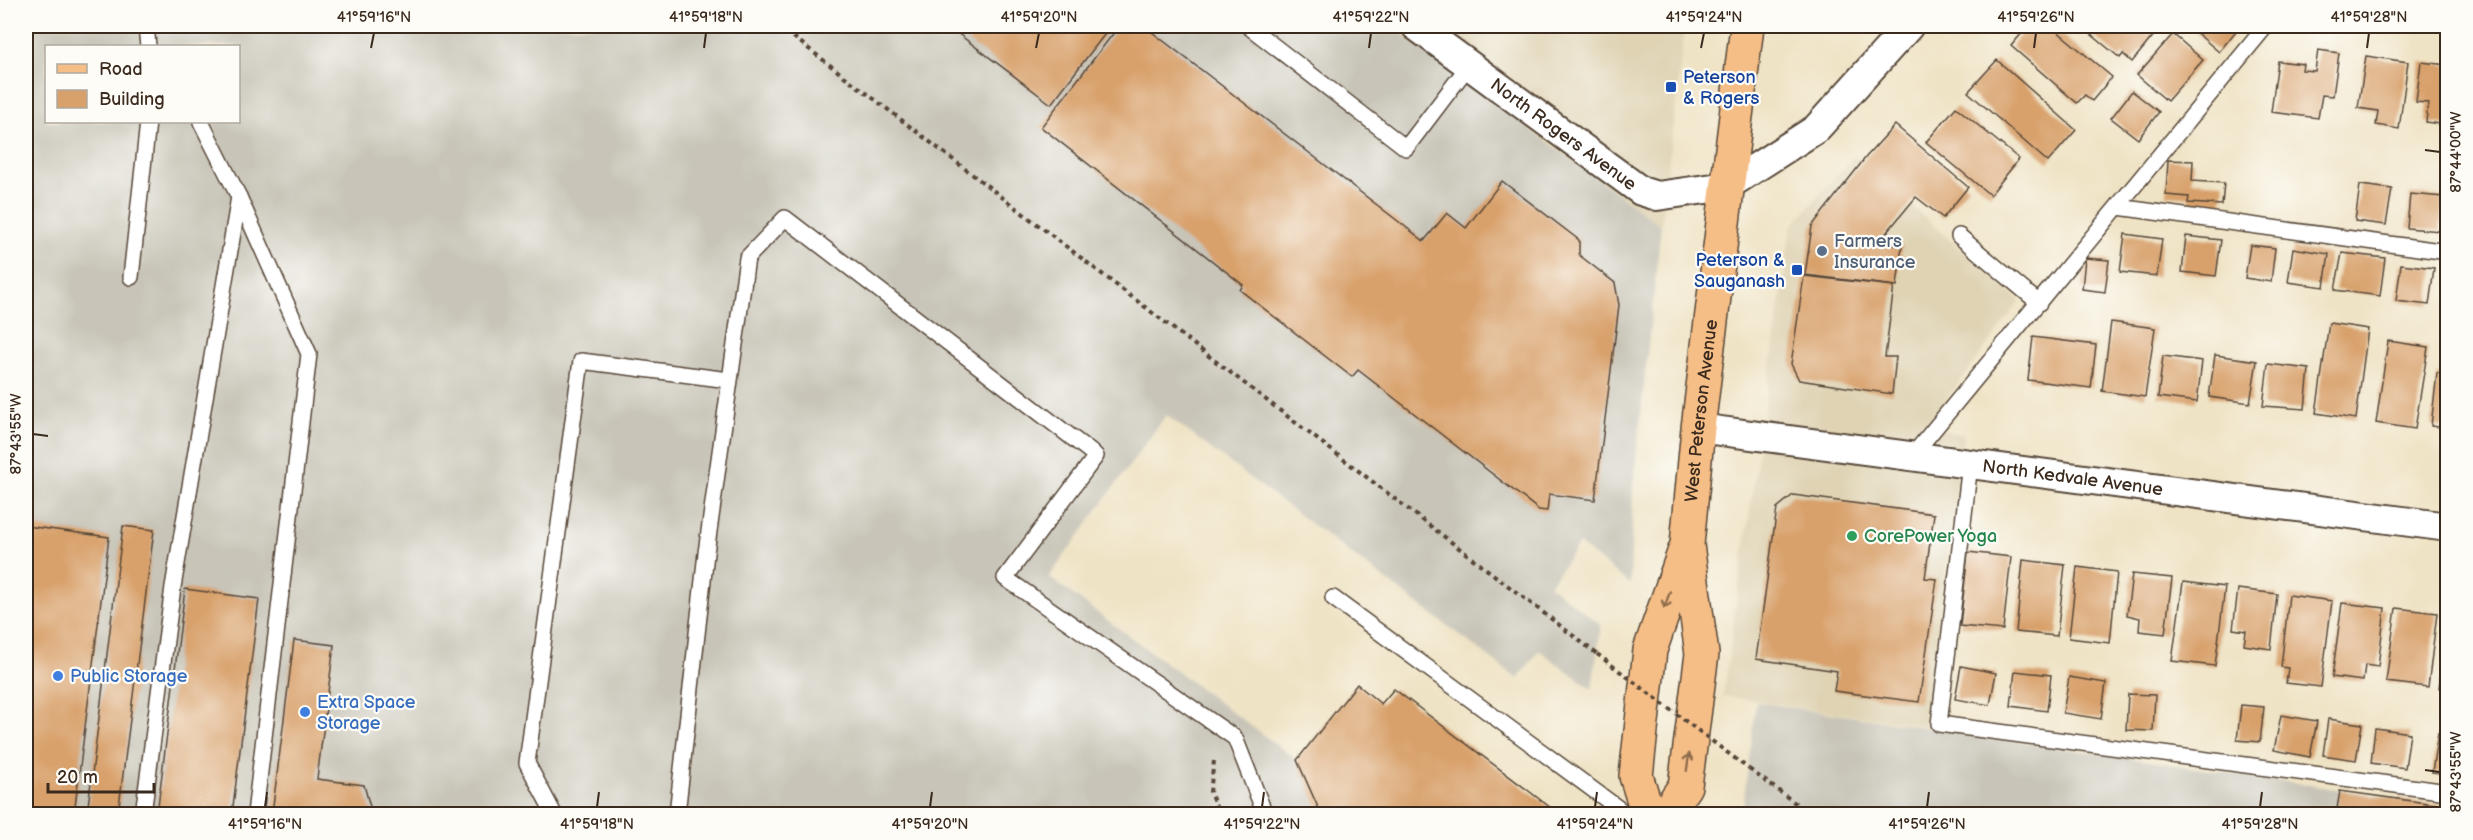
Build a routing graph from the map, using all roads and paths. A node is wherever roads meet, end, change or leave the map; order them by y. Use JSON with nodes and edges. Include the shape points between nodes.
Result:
{"nodes":[{"id":1,"x":146,"y":26,"type":"edge"},
{"id":2,"x":779,"y":26,"type":"edge"},
{"id":3,"x":1248,"y":26,"type":"edge"},
{"id":4,"x":1747,"y":26,"type":"edge"},
{"id":5,"x":1909,"y":26,"type":"edge"},
{"id":6,"x":2266,"y":26,"type":"edge"},
{"id":7,"x":1427,"y":29,"type":"edge"},
{"id":8,"x":148,"y":45,"type":"edge"},
{"id":9,"x":1469,"y":65,"type":"junction"},
{"id":10,"x":148,"y":123,"type":"edge"},
{"id":11,"x":202,"y":123,"type":"edge"},
{"id":12,"x":1727,"y":186,"type":"junction"},
{"id":13,"x":239,"y":197,"type":"junction"},
{"id":14,"x":2118,"y":207,"type":"junction"},
{"id":15,"x":1959,"y":236,"type":"dead end"},
{"id":16,"x":2448,"y":252,"type":"edge"},
{"id":17,"x":131,"y":277,"type":"dead end"},
{"id":18,"x":2039,"y":303,"type":"junction"},
{"id":19,"x":729,"y":380,"type":"junction"},
{"id":20,"x":1698,"y":428,"type":"junction"},
{"id":21,"x":1912,"y":456,"type":"junction"},
{"id":22,"x":1970,"y":464,"type":"junction"},
{"id":23,"x":2448,"y":527,"type":"edge"},
{"id":24,"x":1687,"y":545,"type":"junction"},
{"id":25,"x":1333,"y":598,"type":"dead end"},
{"id":26,"x":2448,"y":792,"type":"edge"},
{"id":27,"x":143,"y":814,"type":"edge"},
{"id":28,"x":255,"y":814,"type":"edge"},
{"id":29,"x":554,"y":814,"type":"edge"},
{"id":30,"x":676,"y":814,"type":"edge"},
{"id":31,"x":1265,"y":814,"type":"edge"},
{"id":32,"x":1626,"y":814,"type":"edge"},
{"id":33,"x":1648,"y":814,"type":"edge"},
{"id":34,"x":1666,"y":814,"type":"edge"},
{"id":35,"x":1810,"y":814,"type":"edge"}],
"edges":[{"from":1,"to":8,"type":"lane"},
{"from":2,"to":35,"type":"path","bridge":true},
{"from":3,"to":9,"type":"lane","via":[[1406,147]]},
{"from":4,"to":12,"type":"main road","name":"West Peterson Avenue"},
{"from":5,"to":12,"type":"street","via":[[1816,129]]},
{"from":6,"to":14,"type":"lane"},
{"from":7,"to":9,"type":"street","name":"North Rogers Avenue"},
{"from":9,"to":12,"type":"street","name":"North Rogers Avenue","via":[[1641,191],[1657,196]]},
{"from":10,"to":17,"type":"lane"},
{"from":11,"to":13,"type":"lane"},
{"from":12,"to":20,"type":"main road","name":"West Peterson Avenue"},
{"from":13,"to":27,"type":"lane","via":[[173,587]]},
{"from":13,"to":28,"type":"lane","via":[[309,354]]},
{"from":14,"to":16,"type":"lane"},
{"from":14,"to":18,"type":"lane"},
{"from":15,"to":18,"type":"lane"},
{"from":18,"to":21,"type":"lane"},
{"from":19,"to":29,"type":"lane","via":[[581,361],[527,763]]},
{"from":19,"to":30,"type":"lane"},
{"from":19,"to":31,"type":"lane","via":[[747,258],[785,218],[1096,456],[1005,578],[1235,738]]},
{"from":20,"to":21,"type":"street","name":"North Kedvale Avenue"},
{"from":20,"to":24,"type":"main road","name":"West Peterson Avenue"},
{"from":21,"to":22,"type":"street","name":"North Kedvale Avenue"},
{"from":22,"to":23,"type":"street","name":"North Kedvale Avenue"},
{"from":22,"to":26,"type":"lane","via":[[1939,723]]},
{"from":24,"to":33,"type":"main road","name":"West Peterson Avenue","one_way":true,"via":[[1650,650],[1636,776]]},
{"from":34,"to":24,"type":"main road","name":"West Peterson Avenue","one_way":true,"via":[[1685,786],[1702,654]]},
{"from":25,"to":32,"type":"lane"}]}
